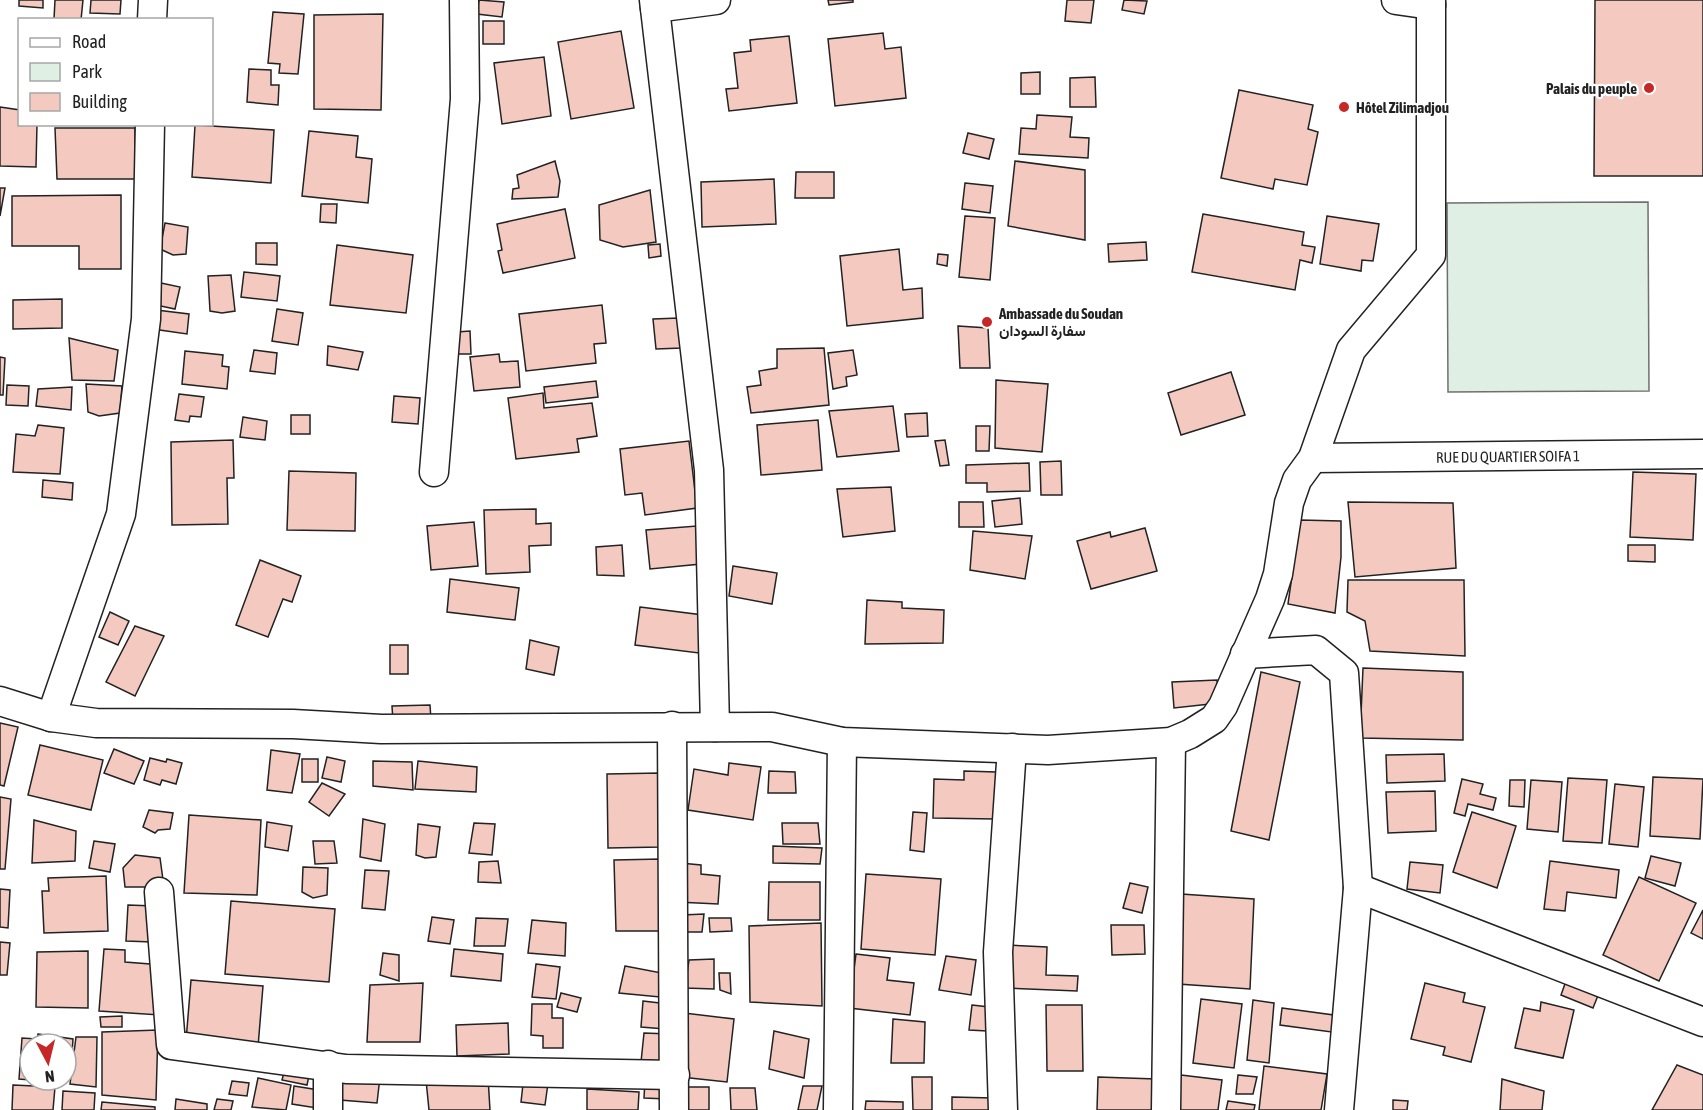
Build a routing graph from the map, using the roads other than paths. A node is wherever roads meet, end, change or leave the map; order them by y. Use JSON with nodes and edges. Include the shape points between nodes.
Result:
{"nodes":[{"id":1,"x":153,"y":0,"type":"edge"},
{"id":2,"x":465,"y":0,"type":"edge"},
{"id":3,"x":716,"y":0,"type":"edge"},
{"id":4,"x":1396,"y":0,"type":"edge"},
{"id":5,"x":1431,"y":3,"type":"edge"},
{"id":6,"x":654,"y":4,"type":"edge"},
{"id":7,"x":152,"y":18,"type":"edge"},
{"id":8,"x":150,"y":126,"type":"edge"},
{"id":9,"x":1703,"y":454,"type":"edge"},
{"id":10,"x":1312,"y":458,"type":"junction"},
{"id":11,"x":434,"y":472,"type":"dead end"},
{"id":12,"x":1245,"y":654,"type":"junction"},
{"id":13,"x":0,"y":700,"type":"edge"},
{"id":14,"x":51,"y":717,"type":"junction"},
{"id":15,"x":672,"y":726,"type":"junction"},
{"id":16,"x":715,"y":727,"type":"junction"},
{"id":17,"x":842,"y":742,"type":"junction"},
{"id":18,"x":1171,"y":742,"type":"junction"},
{"id":19,"x":1012,"y":748,"type":"junction"},
{"id":20,"x":1358,"y":888,"type":"junction"},
{"id":21,"x":159,"y":892,"type":"dead end"},
{"id":22,"x":1703,"y":1022,"type":"edge"},
{"id":23,"x":328,"y":1065,"type":"junction"},
{"id":24,"x":675,"y":1075,"type":"junction"},
{"id":25,"x":328,"y":1110,"type":"edge"},
{"id":26,"x":674,"y":1110,"type":"edge"},
{"id":27,"x":838,"y":1110,"type":"edge"},
{"id":28,"x":1003,"y":1110,"type":"edge"},
{"id":29,"x":1166,"y":1110,"type":"edge"},
{"id":30,"x":1339,"y":1110,"type":"edge"}],
"edges":[{"from":1,"to":7,"type":"street"},
{"from":2,"to":11,"type":"street","via":[[465,99]]},
{"from":3,"to":6,"type":"street"},
{"from":4,"to":5,"type":"street"},
{"from":5,"to":10,"type":"street","via":[[1431,255],[1351,350]]},
{"from":6,"to":16,"type":"street","via":[[709,470]]},
{"from":8,"to":14,"type":"street","via":[[146,319],[121,514]]},
{"from":9,"to":10,"type":"street","name":"RUE DU QUARTIER SOIFA 1"},
{"from":10,"to":12,"type":"street","via":[[1297,480],[1278,574]]},
{"from":12,"to":18,"type":"street","via":[[1214,719]]},
{"from":12,"to":20,"type":"street","via":[[1316,650],[1344,673]]},
{"from":13,"to":14,"type":"street"},
{"from":14,"to":15,"type":"street","via":[[96,723],[293,724],[381,729]]},
{"from":15,"to":16,"type":"street"},
{"from":15,"to":24,"type":"street"},
{"from":16,"to":17,"type":"street","via":[[772,727]]},
{"from":17,"to":19,"type":"street"},
{"from":17,"to":27,"type":"street"},
{"from":18,"to":19,"type":"street","via":[[1110,748]]},
{"from":18,"to":29,"type":"street"},
{"from":19,"to":28,"type":"street","via":[[998,952]]},
{"from":20,"to":22,"type":"street"},
{"from":20,"to":30,"type":"street"},
{"from":21,"to":23,"type":"street","via":[[171,1046]]},
{"from":23,"to":24,"type":"street","via":[[346,1069]]},
{"from":23,"to":25,"type":"street"},
{"from":24,"to":26,"type":"street"}]}
